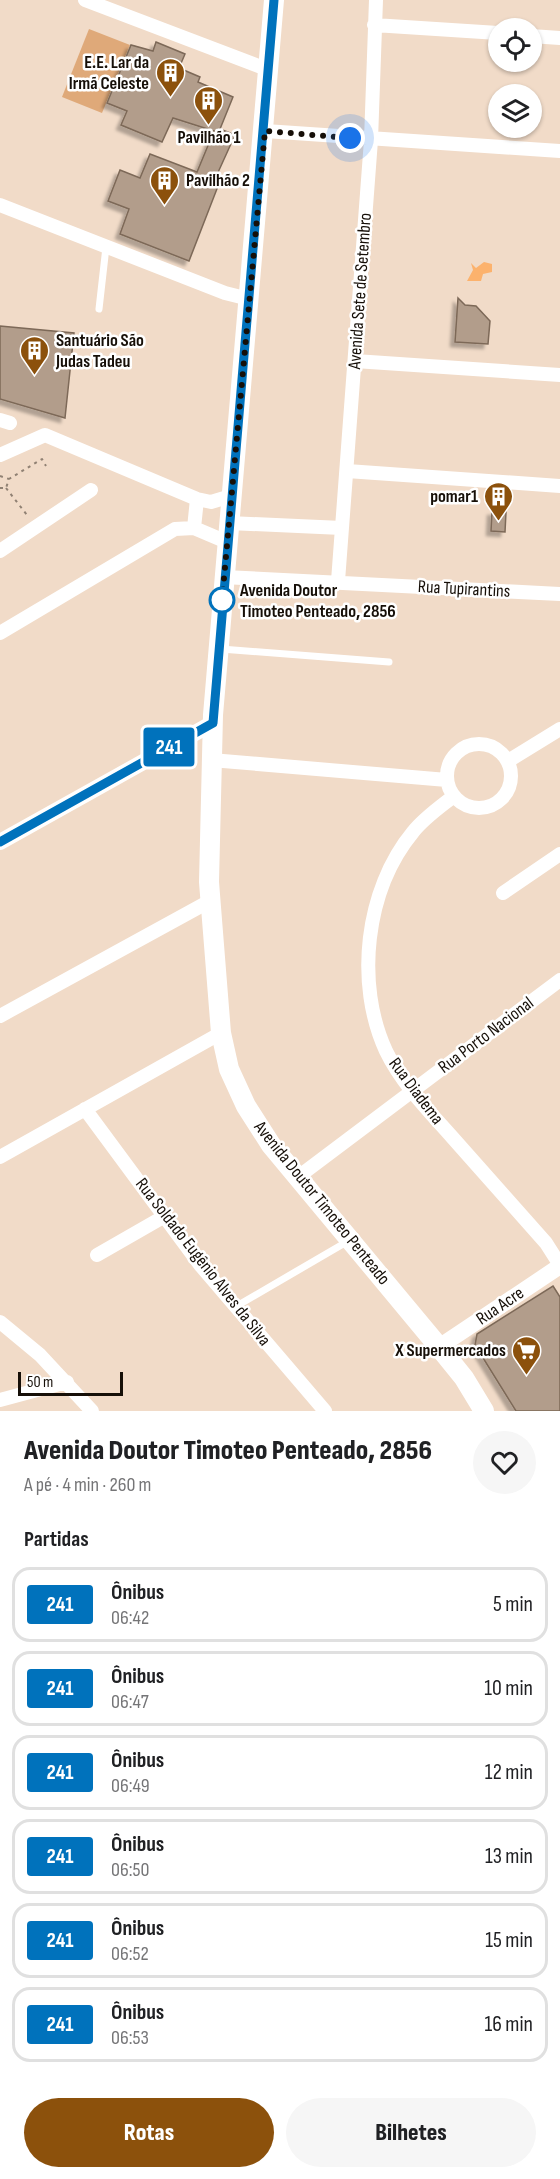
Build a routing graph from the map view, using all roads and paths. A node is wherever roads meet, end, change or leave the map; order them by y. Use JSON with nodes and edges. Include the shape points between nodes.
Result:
{"nodes":[{"id":1,"x":85,"y":0,"type":"edge"},
{"id":2,"x":274,"y":0,"type":"edge"},
{"id":3,"x":375,"y":0,"type":"edge"},
{"id":4,"x":374,"y":25,"type":"junction"},
{"id":5,"x":488,"y":32,"type":"edge"},
{"id":6,"x":542,"y":37,"type":"edge"},
{"id":7,"x":560,"y":38,"type":"edge"},
{"id":8,"x":269,"y":70,"type":"junction"},
{"id":9,"x":265,"y":131,"type":"junction"},
{"id":10,"x":371,"y":140,"type":"junction"},
{"id":11,"x":560,"y":152,"type":"edge"},
{"id":12,"x":0,"y":205,"type":"edge"},
{"id":13,"x":106,"y":247,"type":"junction"},
{"id":14,"x":249,"y":300,"type":"junction"},
{"id":15,"x":99,"y":309,"type":"dead end"},
{"id":16,"x":355,"y":361,"type":"junction"},
{"id":17,"x":560,"y":375,"type":"edge"},
{"id":18,"x":0,"y":455,"type":"edge"},
{"id":19,"x":46,"y":466,"type":"dead end"},
{"id":20,"x":347,"y":471,"type":"junction"},
{"id":21,"x":0,"y":476,"type":"edge"},
{"id":22,"x":9,"y":479,"type":"junction"},
{"id":23,"x":560,"y":486,"type":"edge"},
{"id":24,"x":0,"y":488,"type":"edge"},
{"id":25,"x":6,"y":488,"type":"junction"},
{"id":26,"x":91,"y":490,"type":"dead end"},
{"id":27,"x":231,"y":496,"type":"junction"},
{"id":28,"x":197,"y":499,"type":"junction"},
{"id":29,"x":37,"y":527,"type":"junction"},
{"id":30,"x":194,"y":528,"type":"junction"},
{"id":31,"x":342,"y":528,"type":"junction"},
{"id":32,"x":228,"y":532,"type":"junction"},
{"id":33,"x":0,"y":551,"type":"edge"},
{"id":34,"x":224,"y":577,"type":"junction"},
{"id":35,"x":338,"y":581,"type":"junction"},
{"id":36,"x":560,"y":594,"type":"edge"},
{"id":37,"x":0,"y":633,"type":"edge"},
{"id":38,"x":218,"y":649,"type":"junction"},
{"id":39,"x":389,"y":662,"type":"dead end"},
{"id":40,"x":213,"y":723,"type":"junction"},
{"id":41,"x":560,"y":729,"type":"edge"},
{"id":42,"x":211,"y":760,"type":"junction"},
{"id":43,"x":508,"y":761,"type":"junction"},
{"id":44,"x":447,"y":780,"type":"junction"},
{"id":45,"x":454,"y":796,"type":"junction"},
{"id":46,"x":0,"y":842,"type":"edge"},
{"id":47,"x":560,"y":854,"type":"edge"},
{"id":48,"x":503,"y":893,"type":"dead end"},
{"id":49,"x":210,"y":901,"type":"junction"},
{"id":50,"x":560,"y":980,"type":"edge"},
{"id":51,"x":0,"y":1016,"type":"edge"},
{"id":52,"x":221,"y":1033,"type":"junction"},
{"id":53,"x":411,"y":1091,"type":"junction"},
{"id":54,"x":85,"y":1109,"type":"junction"},
{"id":55,"x":1,"y":1154,"type":"edge"},
{"id":56,"x":298,"y":1177,"type":"junction"},
{"id":57,"x":165,"y":1216,"type":"junction"},
{"id":58,"x":350,"y":1240,"type":"junction"},
{"id":59,"x":97,"y":1255,"type":"dead end"},
{"id":60,"x":560,"y":1266,"type":"edge"},
{"id":61,"x":235,"y":1307,"type":"junction"},
{"id":62,"x":0,"y":1322,"type":"edge"},
{"id":63,"x":439,"y":1347,"type":"junction"},
{"id":64,"x":67,"y":1382,"type":"junction"},
{"id":65,"x":0,"y":1400,"type":"edge"},
{"id":66,"x":92,"y":1411,"type":"edge"},
{"id":67,"x":325,"y":1411,"type":"edge"},
{"id":68,"x":484,"y":1411,"type":"edge"}],
"edges":[{"from":1,"to":8,"type":"street"},
{"from":2,"to":8,"type":"main road","name":"Avenida Doutor Timoteo Penteado"},
{"from":3,"to":4,"type":"street","name":"Avenida Sete de Setembro"},
{"from":4,"to":5,"type":"street"},
{"from":4,"to":10,"type":"street","name":"Avenida Sete de Setembro"},
{"from":6,"to":7,"type":"street"},
{"from":8,"to":9,"type":"main road","name":"Avenida Doutor Timoteo Penteado"},
{"from":9,"to":10,"type":"street"},
{"from":9,"to":14,"type":"main road","name":"Avenida Doutor Timoteo Penteado"},
{"from":10,"to":11,"type":"street"},
{"from":10,"to":16,"type":"street","name":"Avenida Sete de Setembro"},
{"from":12,"to":13,"type":"street"},
{"from":13,"to":14,"type":"street"},
{"from":13,"to":15,"type":"lane"},
{"from":14,"to":27,"type":"main road","name":"Avenida Doutor Timoteo Penteado"},
{"from":16,"to":17,"type":"street"},
{"from":16,"to":20,"type":"street","name":"Avenida Sete de Setembro"},
{"from":18,"to":28,"type":"street","via":[[45,435]]},
{"from":19,"to":22,"type":"path","via":[[42,459]]},
{"from":20,"to":23,"type":"street"},
{"from":20,"to":31,"type":"street","name":"Avenida Sete de Setembro"},
{"from":21,"to":22,"type":"path"},
{"from":22,"to":25,"type":"path"},
{"from":24,"to":25,"type":"path"},
{"from":25,"to":29,"type":"path"},
{"from":26,"to":29,"type":"street"},
{"from":27,"to":28,"type":"street","via":[[211,502]]},
{"from":27,"to":32,"type":"main road","name":"Avenida Doutor Timoteo Penteado"},
{"from":28,"to":30,"type":"street"},
{"from":29,"to":33,"type":"street"},
{"from":30,"to":32,"type":"street"},
{"from":30,"to":37,"type":"street","via":[[165,534]]},
{"from":31,"to":32,"type":"street"},
{"from":31,"to":35,"type":"street","name":"Avenida Sete de Setembro"},
{"from":32,"to":34,"type":"main road","name":"Avenida Doutor Timoteo Penteado"},
{"from":34,"to":35,"type":"street","name":"Rua Tupirantins"},
{"from":34,"to":38,"type":"main road","name":"Avenida Doutor Timoteo Penteado"},
{"from":35,"to":36,"type":"street","name":"Rua Tupirantins"},
{"from":38,"to":39,"type":"lane"},
{"from":38,"to":40,"type":"main road","name":"Avenida Doutor Timoteo Penteado"},
{"from":40,"to":42,"type":"main road","name":"Avenida Doutor Timoteo Penteado"},
{"from":40,"to":46,"type":"street"},
{"from":41,"to":43,"type":"street"},
{"from":42,"to":44,"type":"street"},
{"from":42,"to":49,"type":"main road","name":"Avenida Doutor Timoteo Penteado"},
{"from":43,"to":44,"type":"street","via":[[491,746],[470,745],[452,759]]},
{"from":43,"to":45,"type":"street","via":[[511,782],[501,800],[482,808],[462,803]]},
{"from":44,"to":45,"type":"street"},
{"from":45,"to":53,"type":"street","name":"Rua Diadema","via":[[414,830],[397,854],[384,881],[374,919],[369,956],[376,1022],[387,1052]]},
{"from":47,"to":48,"type":"street"},
{"from":49,"to":51,"type":"street"},
{"from":49,"to":52,"type":"main road","name":"Avenida Doutor Timoteo Penteado"},
{"from":50,"to":53,"type":"street","name":"Rua Porto Nacional"},
{"from":52,"to":54,"type":"street"},
{"from":52,"to":56,"type":"main road","name":"Avenida Doutor Timoteo Penteado","via":[[229,1069],[246,1106]]},
{"from":53,"to":56,"type":"street","name":"Rua Porto Nacional"},
{"from":53,"to":60,"type":"street","name":"Rua Diadema","via":[[546,1243]]},
{"from":54,"to":55,"type":"street"},
{"from":54,"to":57,"type":"street","name":"Rua Soldado Eugênio Alves da Silva"},
{"from":56,"to":58,"type":"main road","name":"Avenida Doutor Timoteo Penteado"},
{"from":57,"to":59,"type":"street"},
{"from":57,"to":61,"type":"street","name":"Rua Soldado Eugênio Alves da Silva"},
{"from":58,"to":61,"type":"lane"},
{"from":58,"to":63,"type":"main road","name":"Avenida Doutor Timoteo Penteado"},
{"from":60,"to":63,"type":"street","name":"Rua Acre"},
{"from":61,"to":67,"type":"street","name":"Rua Soldado Eugênio Alves da Silva"},
{"from":62,"to":64,"type":"street"},
{"from":63,"to":68,"type":"main road","name":"Avenida Doutor Timoteo Penteado"},
{"from":64,"to":65,"type":"street"},
{"from":64,"to":66,"type":"street"}]}
